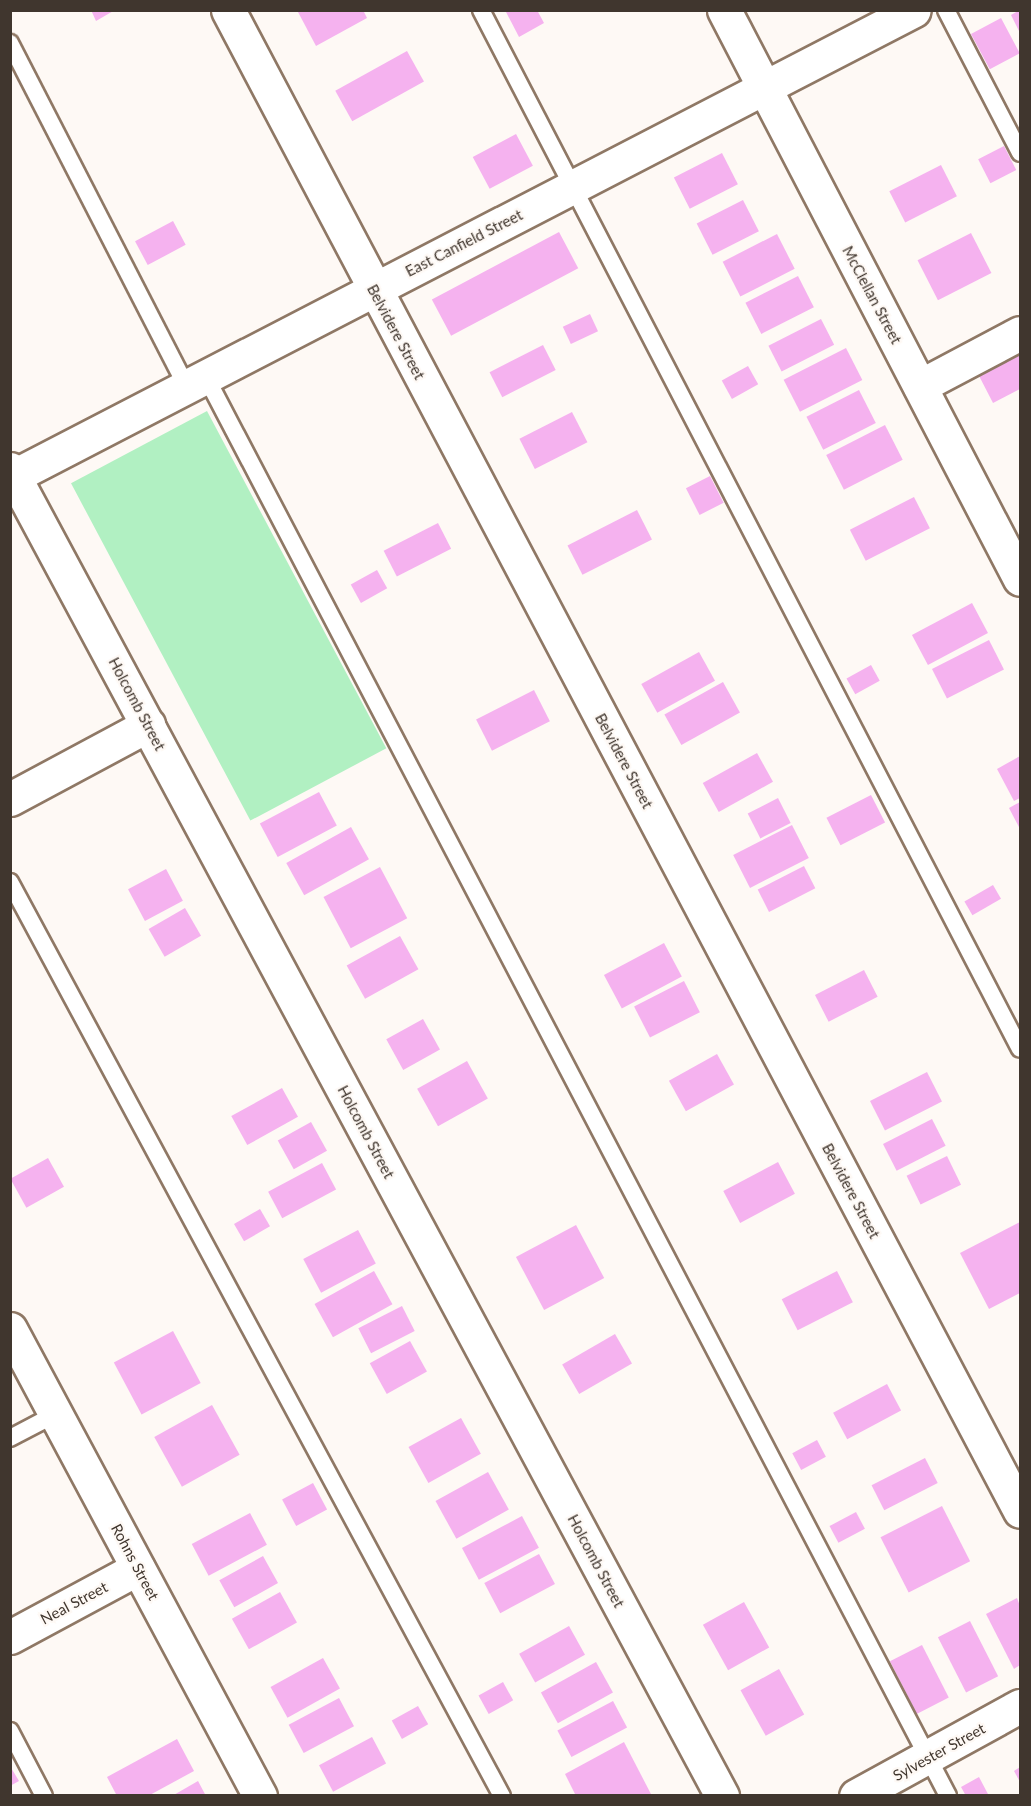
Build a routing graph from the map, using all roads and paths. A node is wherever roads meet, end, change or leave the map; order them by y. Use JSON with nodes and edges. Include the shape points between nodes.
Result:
{"nodes":[{"id":1,"x":228,"y":10,"type":"edge"},
{"id":2,"x":482,"y":10,"type":"edge"},
{"id":3,"x":724,"y":10,"type":"edge"},
{"id":4,"x":914,"y":10,"type":"edge"},
{"id":5,"x":946,"y":10,"type":"edge"},
{"id":6,"x":10,"y":43,"type":"edge"},
{"id":7,"x":764,"y":88,"type":"junction"},
{"id":8,"x":1020,"y":153,"type":"edge"},
{"id":9,"x":573,"y":188,"type":"junction"},
{"id":10,"x":374,"y":290,"type":"junction"},
{"id":11,"x":1020,"y":333,"type":"edge"},
{"id":12,"x":196,"y":382,"type":"junction"},
{"id":13,"x":920,"y":386,"type":"junction"},
{"id":14,"x":12,"y":473,"type":"edge"},
{"id":15,"x":1012,"y":541,"type":"edge"},
{"id":16,"x":1020,"y":579,"type":"edge"},
{"id":17,"x":148,"y":725,"type":"junction"},
{"id":18,"x":10,"y":799,"type":"edge"},
{"id":19,"x":10,"y":882,"type":"edge"},
{"id":20,"x":1020,"y":1049,"type":"edge"},
{"id":21,"x":10,"y":1329,"type":"edge"},
{"id":22,"x":56,"y":1414,"type":"junction"},
{"id":23,"x":10,"y":1438,"type":"edge"},
{"id":24,"x":1020,"y":1511,"type":"edge"},
{"id":25,"x":138,"y":1568,"type":"junction"},
{"id":26,"x":10,"y":1637,"type":"edge"},
{"id":27,"x":1020,"y":1706,"type":"edge"},
{"id":28,"x":10,"y":1731,"type":"edge"},
{"id":29,"x":928,"y":1759,"type":"junction"},
{"id":30,"x":44,"y":1796,"type":"edge"},
{"id":31,"x":260,"y":1796,"type":"edge"},
{"id":32,"x":502,"y":1796,"type":"edge"},
{"id":33,"x":722,"y":1796,"type":"edge"},
{"id":34,"x":856,"y":1796,"type":"edge"},
{"id":35,"x":948,"y":1796,"type":"edge"}],
"edges":[{"from":1,"to":10,"type":"street","name":"Belvidere Street"},
{"from":2,"to":9,"type":"lane"},
{"from":3,"to":7,"type":"street","name":"McClellan Street"},
{"from":4,"to":7,"type":"street","name":"East Canfield Street"},
{"from":5,"to":8,"type":"lane"},
{"from":6,"to":12,"type":"lane"},
{"from":7,"to":9,"type":"street","name":"East Canfield Street"},
{"from":7,"to":13,"type":"street","name":"McClellan Street"},
{"from":9,"to":10,"type":"street","name":"East Canfield Street"},
{"from":9,"to":20,"type":"lane"},
{"from":10,"to":12,"type":"street","name":"East Canfield Street"},
{"from":10,"to":24,"type":"street","name":"Belvidere Street"},
{"from":11,"to":13,"type":"street"},
{"from":12,"to":14,"type":"street","name":"East Canfield Street"},
{"from":12,"to":29,"type":"lane"},
{"from":13,"to":15,"type":"street","name":"McClellan Street"},
{"from":14,"to":17,"type":"street","name":"Holcomb Street"},
{"from":15,"to":16,"type":"street","name":"McClellan Street"},
{"from":17,"to":18,"type":"street"},
{"from":17,"to":33,"type":"street","name":"Holcomb Street"},
{"from":19,"to":32,"type":"lane"},
{"from":21,"to":22,"type":"street","name":"Rohns Street"},
{"from":22,"to":23,"type":"lane"},
{"from":22,"to":25,"type":"street","name":"Rohns Street"},
{"from":25,"to":26,"type":"street","name":"Neal Street"},
{"from":25,"to":31,"type":"street","name":"Rohns Street"},
{"from":27,"to":29,"type":"street","name":"Sylvester Street"},
{"from":28,"to":30,"type":"lane"},
{"from":29,"to":34,"type":"street","name":"Sylvester Street"},
{"from":29,"to":35,"type":"lane"}]}
